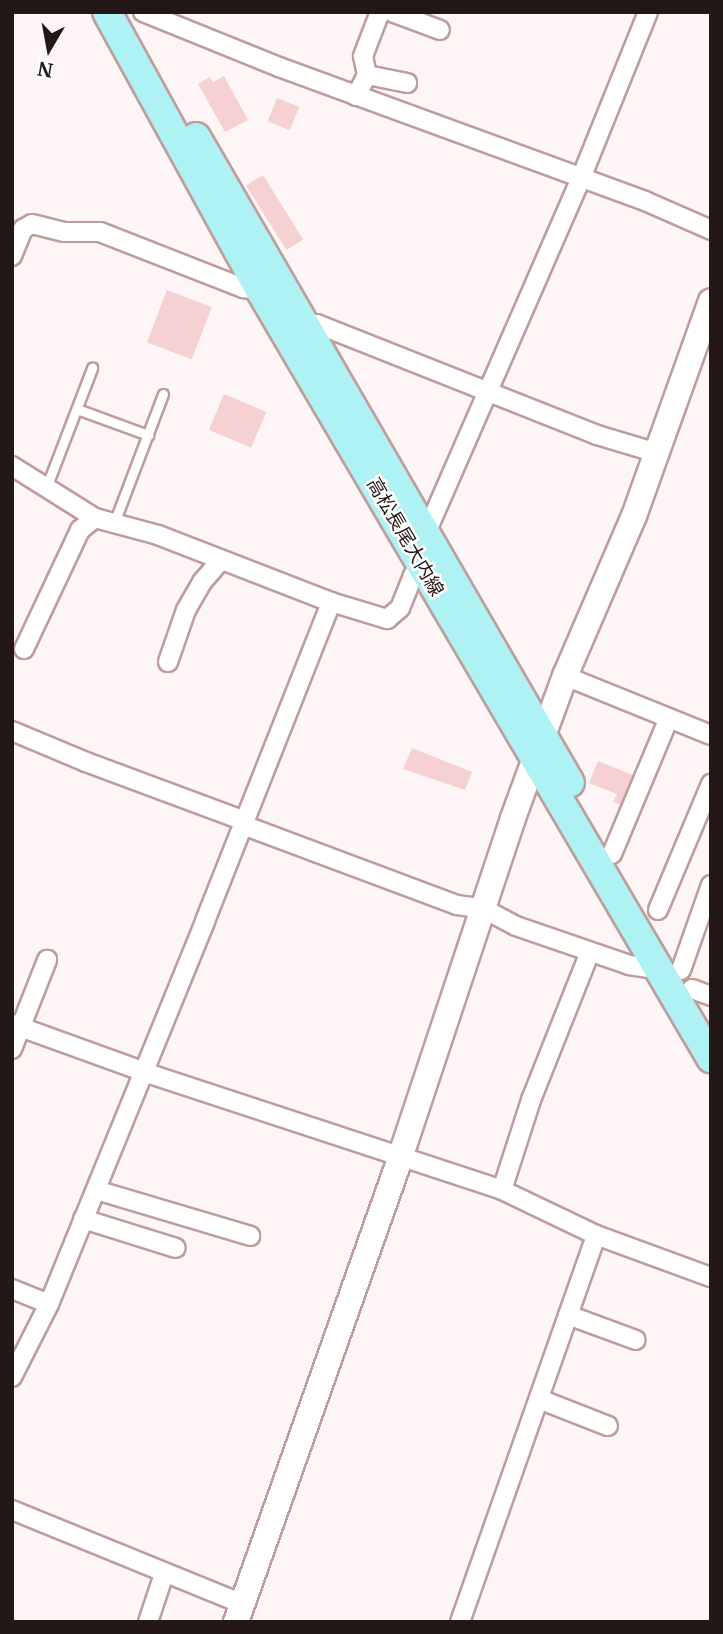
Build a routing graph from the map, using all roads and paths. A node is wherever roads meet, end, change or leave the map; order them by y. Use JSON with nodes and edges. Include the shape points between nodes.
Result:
{"nodes":[{"id":1,"x":107,"y":12,"type":"edge"},
{"id":2,"x":127,"y":12,"type":"edge"},
{"id":3,"x":143,"y":12,"type":"edge"},
{"id":4,"x":380,"y":12,"type":"edge"},
{"id":5,"x":392,"y":12,"type":"edge"},
{"id":6,"x":648,"y":12,"type":"edge"},
{"id":7,"x":440,"y":30,"type":"dead end"},
{"id":8,"x":367,"y":75,"type":"junction"},
{"id":9,"x":407,"y":83,"type":"dead end"},
{"id":10,"x":356,"y":96,"type":"junction"},
{"id":11,"x":581,"y":178,"type":"junction"},
{"id":12,"x":711,"y":230,"type":"edge"},
{"id":13,"x":12,"y":256,"type":"edge"},
{"id":14,"x":260,"y":290,"type":"junction"},
{"id":15,"x":711,"y":301,"type":"edge"},
{"id":16,"x":307,"y":327,"type":"junction"},
{"id":17,"x":92,"y":368,"type":"dead end"},
{"id":18,"x":488,"y":391,"type":"junction"},
{"id":19,"x":163,"y":394,"type":"dead end"},
{"id":20,"x":77,"y":408,"type":"junction"},
{"id":21,"x":148,"y":435,"type":"junction"},
{"id":22,"x":657,"y":453,"type":"junction"},
{"id":23,"x":12,"y":466,"type":"edge"},
{"id":24,"x":46,"y":488,"type":"junction"},
{"id":25,"x":95,"y":518,"type":"junction"},
{"id":26,"x":114,"y":523,"type":"junction"},
{"id":27,"x":430,"y":552,"type":"junction"},
{"id":28,"x":221,"y":560,"type":"junction"},
{"id":29,"x":331,"y":602,"type":"junction"},
{"id":30,"x":24,"y":649,"type":"dead end"},
{"id":31,"x":167,"y":662,"type":"dead end"},
{"id":32,"x":565,"y":676,"type":"junction"},
{"id":33,"x":669,"y":718,"type":"junction"},
{"id":34,"x":12,"y":731,"type":"edge"},
{"id":35,"x":711,"y":735,"type":"edge"},
{"id":36,"x":539,"y":747,"type":"junction"},
{"id":37,"x":711,"y":784,"type":"edge"},
{"id":38,"x":244,"y":823,"type":"junction"},
{"id":39,"x":612,"y":854,"type":"junction"},
{"id":40,"x":711,"y":885,"type":"edge"},
{"id":41,"x":484,"y":909,"type":"junction"},
{"id":42,"x":658,"y":910,"type":"dead end"},
{"id":43,"x":590,"y":952,"type":"junction"},
{"id":44,"x":47,"y":960,"type":"dead end"},
{"id":45,"x":686,"y":981,"type":"edge"},
{"id":46,"x":711,"y":1021,"type":"edge"},
{"id":47,"x":17,"y":1025,"type":"edge"},
{"id":48,"x":12,"y":1049,"type":"edge"},
{"id":49,"x":711,"y":1058,"type":"edge"},
{"id":50,"x":143,"y":1072,"type":"junction"},
{"id":51,"x":401,"y":1154,"type":"junction"},
{"id":52,"x":96,"y":1190,"type":"junction"},
{"id":53,"x":502,"y":1190,"type":"junction"},
{"id":54,"x":83,"y":1219,"type":"junction"},
{"id":55,"x":596,"y":1235,"type":"junction"},
{"id":56,"x":250,"y":1236,"type":"dead end"},
{"id":57,"x":176,"y":1248,"type":"dead end"},
{"id":58,"x":711,"y":1277,"type":"edge"},
{"id":59,"x":12,"y":1289,"type":"edge"},
{"id":60,"x":49,"y":1304,"type":"junction"},
{"id":61,"x":568,"y":1315,"type":"junction"},
{"id":62,"x":636,"y":1340,"type":"dead end"},
{"id":63,"x":12,"y":1377,"type":"edge"},
{"id":64,"x":539,"y":1399,"type":"junction"},
{"id":65,"x":608,"y":1426,"type":"dead end"},
{"id":66,"x":12,"y":1510,"type":"edge"},
{"id":67,"x":164,"y":1574,"type":"junction"},
{"id":68,"x":239,"y":1613,"type":"edge"},
{"id":69,"x":148,"y":1622,"type":"edge"},
{"id":70,"x":460,"y":1622,"type":"edge"}],
"edges":[{"from":1,"to":14,"type":"main road","name":"高松長尾大内線"},
{"from":2,"to":16,"type":"main road","name":"高松長尾大内線"},
{"from":3,"to":10,"type":"street"},
{"from":4,"to":8,"type":"street","via":[[363,56]]},
{"from":5,"to":7,"type":"street"},
{"from":6,"to":11,"type":"street"},
{"from":8,"to":9,"type":"street"},
{"from":8,"to":10,"type":"street"},
{"from":10,"to":11,"type":"street"},
{"from":11,"to":12,"type":"street"},
{"from":11,"to":18,"type":"street"},
{"from":13,"to":14,"type":"street","via":[[23,229],[32,224],[64,232],[100,232],[243,288]]},
{"from":14,"to":27,"type":"main road","name":"高松長尾大内線"},
{"from":15,"to":22,"type":"street"},
{"from":16,"to":18,"type":"street","via":[[317,324]]},
{"from":16,"to":27,"type":"main road","name":"高松長尾大内線"},
{"from":17,"to":20,"type":"lane"},
{"from":18,"to":22,"type":"street","via":[[597,435]]},
{"from":18,"to":27,"type":"street"},
{"from":19,"to":21,"type":"lane"},
{"from":20,"to":21,"type":"lane"},
{"from":20,"to":24,"type":"lane"},
{"from":21,"to":26,"type":"lane"},
{"from":22,"to":32,"type":"street"},
{"from":23,"to":24,"type":"street"},
{"from":24,"to":25,"type":"street"},
{"from":25,"to":26,"type":"street"},
{"from":25,"to":30,"type":"street","via":[[80,530]]},
{"from":26,"to":28,"type":"street"},
{"from":27,"to":29,"type":"street","via":[[413,575],[400,608],[387,619]]},
{"from":27,"to":36,"type":"main road","name":"高松長尾大内線"},
{"from":28,"to":29,"type":"street"},
{"from":28,"to":31,"type":"street","via":[[186,610]]},
{"from":29,"to":38,"type":"street"},
{"from":32,"to":33,"type":"street"},
{"from":32,"to":36,"type":"street"},
{"from":33,"to":35,"type":"street"},
{"from":33,"to":39,"type":"street"},
{"from":34,"to":38,"type":"street"},
{"from":36,"to":39,"type":"main road","name":"高松長尾大内線"},
{"from":36,"to":41,"type":"street"},
{"from":36,"to":45,"type":"main road","name":"高松長尾大内線"},
{"from":37,"to":42,"type":"street"},
{"from":38,"to":41,"type":"street","via":[[457,905]]},
{"from":38,"to":50,"type":"street"},
{"from":39,"to":45,"type":"main road","name":"高松長尾大内線"},
{"from":40,"to":45,"type":"street"},
{"from":41,"to":43,"type":"street","via":[[516,926]]},
{"from":41,"to":51,"type":"street"},
{"from":43,"to":45,"type":"street"},
{"from":43,"to":53,"type":"street","via":[[531,1100]]},
{"from":44,"to":47,"type":"street"},
{"from":45,"to":46,"type":"main road","name":"高松長尾大内線"},
{"from":45,"to":49,"type":"main road","name":"高松長尾大内線"},
{"from":47,"to":48,"type":"street"},
{"from":47,"to":50,"type":"street"},
{"from":50,"to":51,"type":"street"},
{"from":50,"to":52,"type":"street"},
{"from":51,"to":53,"type":"street"},
{"from":51,"to":68,"type":"street"},
{"from":52,"to":54,"type":"street"},
{"from":52,"to":56,"type":"street"},
{"from":53,"to":55,"type":"street"},
{"from":54,"to":57,"type":"street"},
{"from":54,"to":60,"type":"street"},
{"from":55,"to":58,"type":"street"},
{"from":55,"to":61,"type":"street"},
{"from":59,"to":60,"type":"street"},
{"from":60,"to":63,"type":"street"},
{"from":61,"to":62,"type":"street"},
{"from":61,"to":64,"type":"street"},
{"from":64,"to":65,"type":"street"},
{"from":64,"to":70,"type":"street"},
{"from":66,"to":67,"type":"street"},
{"from":67,"to":68,"type":"street"},
{"from":67,"to":69,"type":"street"}]}
